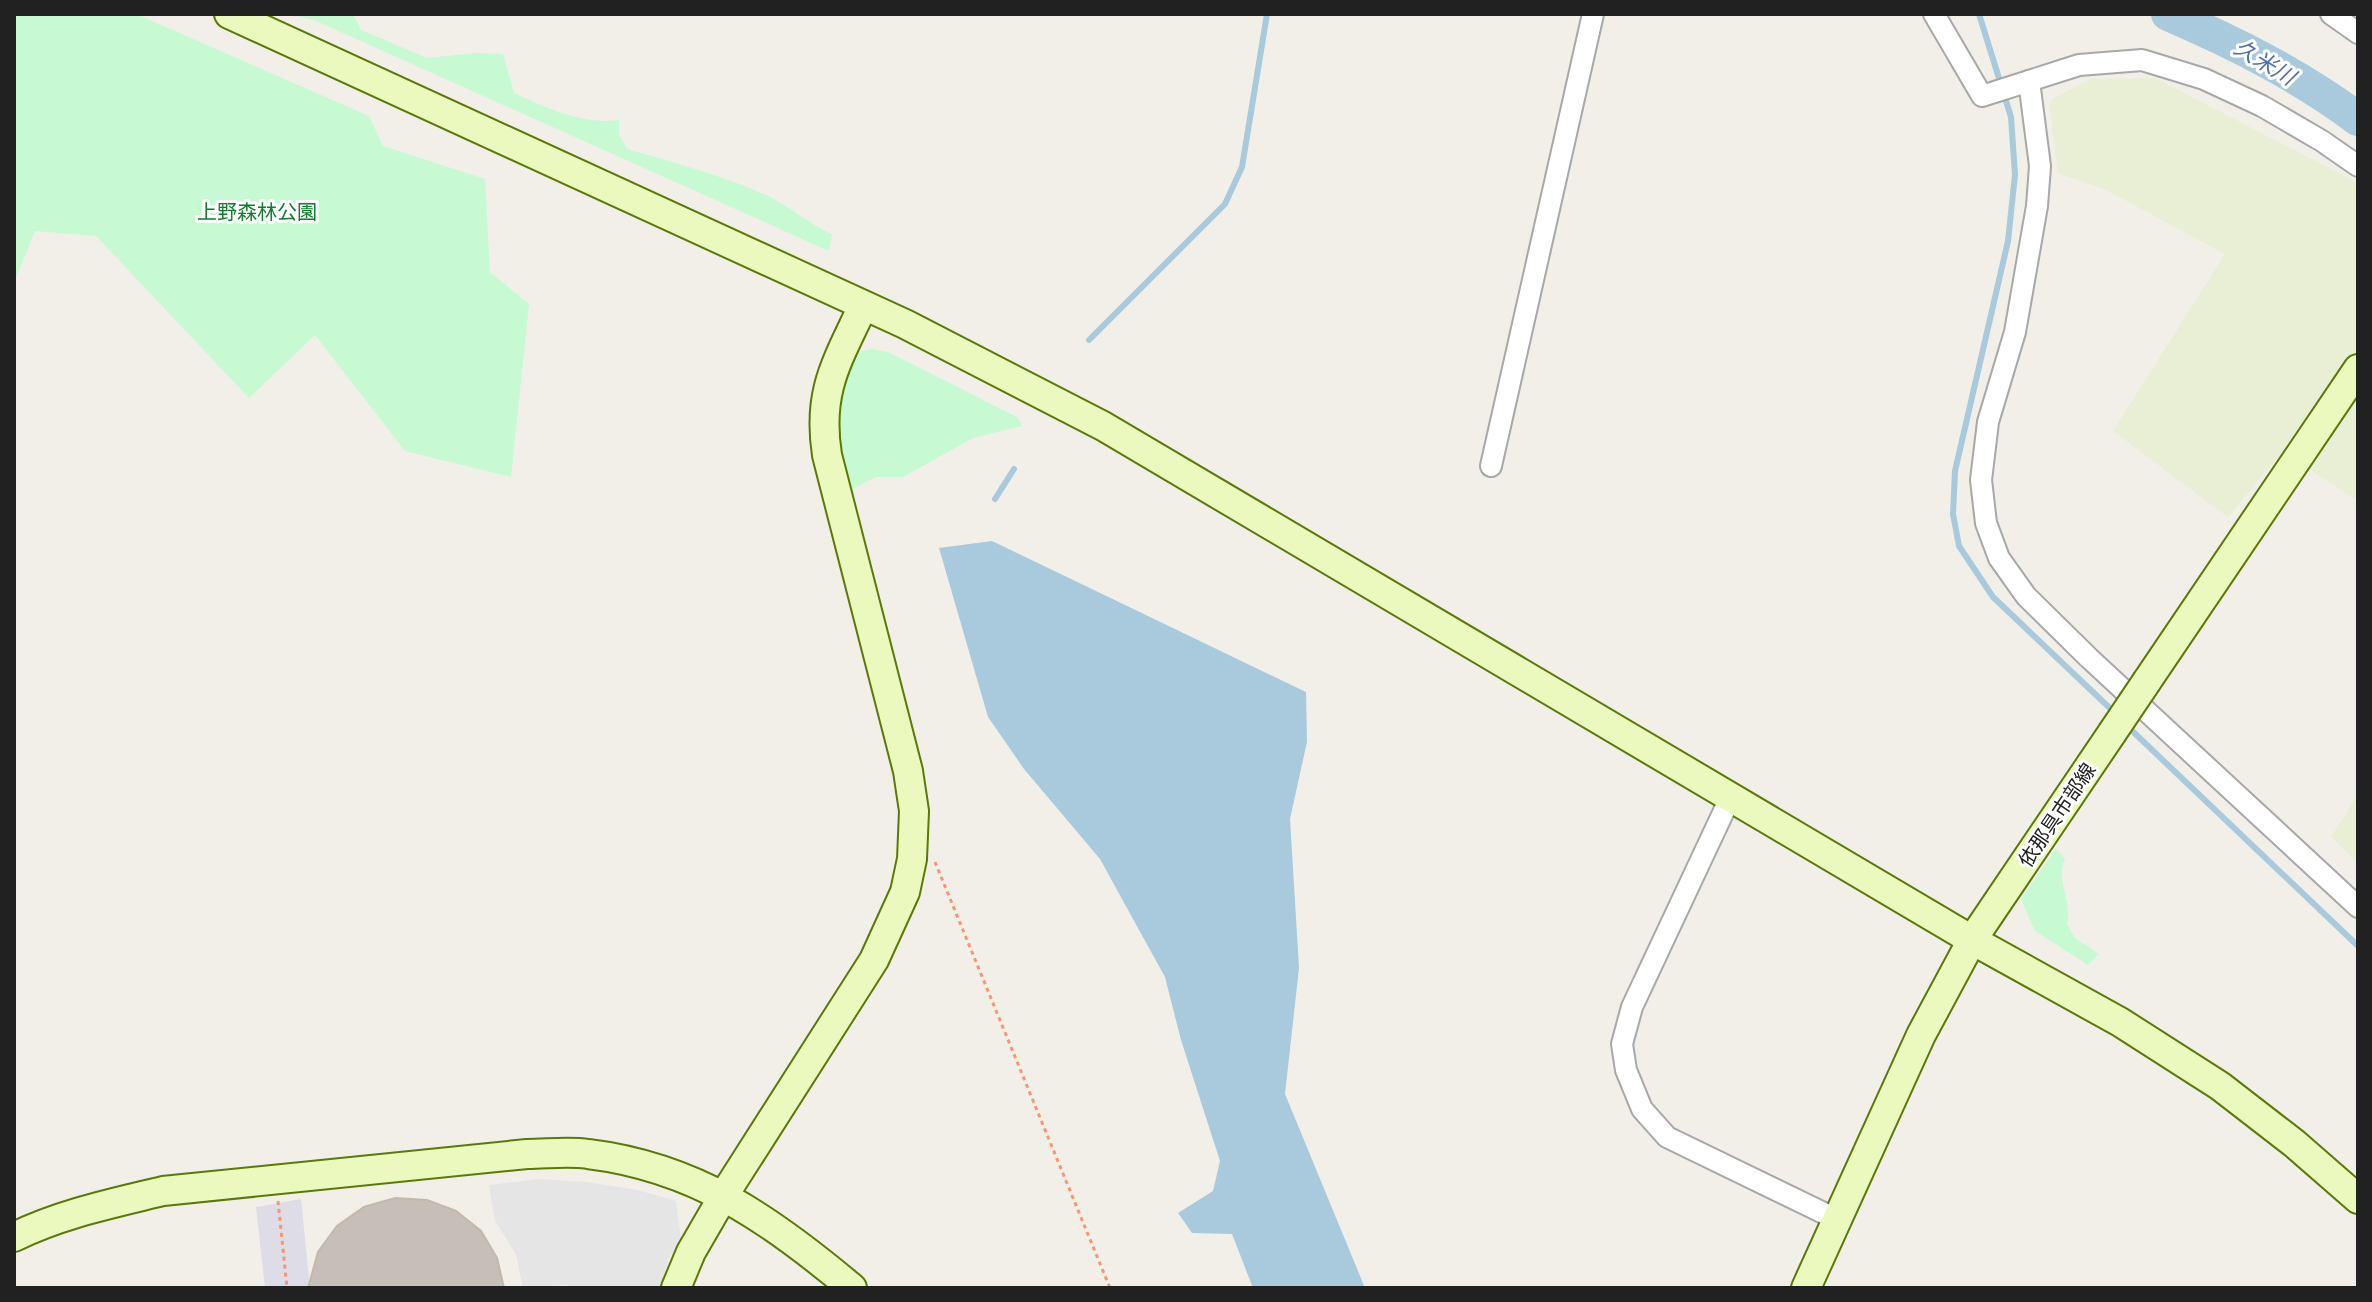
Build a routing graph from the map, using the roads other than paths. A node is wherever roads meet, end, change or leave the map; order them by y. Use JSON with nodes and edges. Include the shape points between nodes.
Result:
{"nodes":[{"id":1,"x":229,"y":14,"type":"edge"},
{"id":2,"x":1593,"y":14,"type":"edge"},
{"id":3,"x":1934,"y":14,"type":"edge"},
{"id":4,"x":2331,"y":14,"type":"edge"},
{"id":5,"x":2358,"y":33,"type":"edge"},
{"id":6,"x":2025,"y":82,"type":"junction"},
{"id":7,"x":2358,"y":166,"type":"edge"},
{"id":8,"x":863,"y":306,"type":"junction"},
{"id":9,"x":2358,"y":369,"type":"edge"},
{"id":10,"x":1491,"y":466,"type":"dead end"},
{"id":11,"x":1731,"y":796,"type":"junction"},
{"id":12,"x":2358,"y":907,"type":"edge"},
{"id":13,"x":1972,"y":940,"type":"junction"},
{"id":14,"x":724,"y":1195,"type":"junction"},
{"id":15,"x":2358,"y":1199,"type":"edge"},
{"id":16,"x":1838,"y":1220,"type":"junction"},
{"id":17,"x":14,"y":1237,"type":"edge"},
{"id":18,"x":676,"y":1288,"type":"edge"},
{"id":19,"x":852,"y":1288,"type":"edge"},
{"id":20,"x":1806,"y":1288,"type":"edge"}],
"edges":[{"from":1,"to":8,"type":"street"},
{"from":2,"to":10,"type":"street"},
{"from":3,"to":6,"type":"street","via":[[1982,96]]},
{"from":4,"to":5,"type":"street"},
{"from":6,"to":7,"type":"street","via":[[2079,65],[2142,60],[2204,79],[2262,106]]},
{"from":6,"to":12,"type":"street","via":[[2040,166],[2037,206],[2015,332],[1988,422],[1981,480],[1986,523],[1999,558],[2026,596],[2078,648]]},
{"from":8,"to":11,"type":"street","via":[[1103,426]]},
{"from":8,"to":14,"type":"street","via":[[826,389],[823,426],[908,771],[914,811],[912,859],[905,892],[874,960]]},
{"from":9,"to":13,"type":"street","name":"依那具市部線","bridge":true},
{"from":11,"to":13,"type":"street"},
{"from":11,"to":16,"type":"street","via":[[1632,1007],[1622,1044],[1626,1070],[1642,1109],[1667,1137]]},
{"from":13,"to":15,"type":"street","via":[[2120,1022],[2220,1086]]},
{"from":13,"to":16,"type":"street","name":"依那具市部線","via":[[1921,1035]]},
{"from":14,"to":17,"type":"street","via":[[639,1163],[586,1153],[527,1154],[163,1191]]},
{"from":14,"to":18,"type":"street"},
{"from":14,"to":19,"type":"street","via":[[789,1236]]},
{"from":16,"to":20,"type":"street","name":"依那具市部線"}]}
